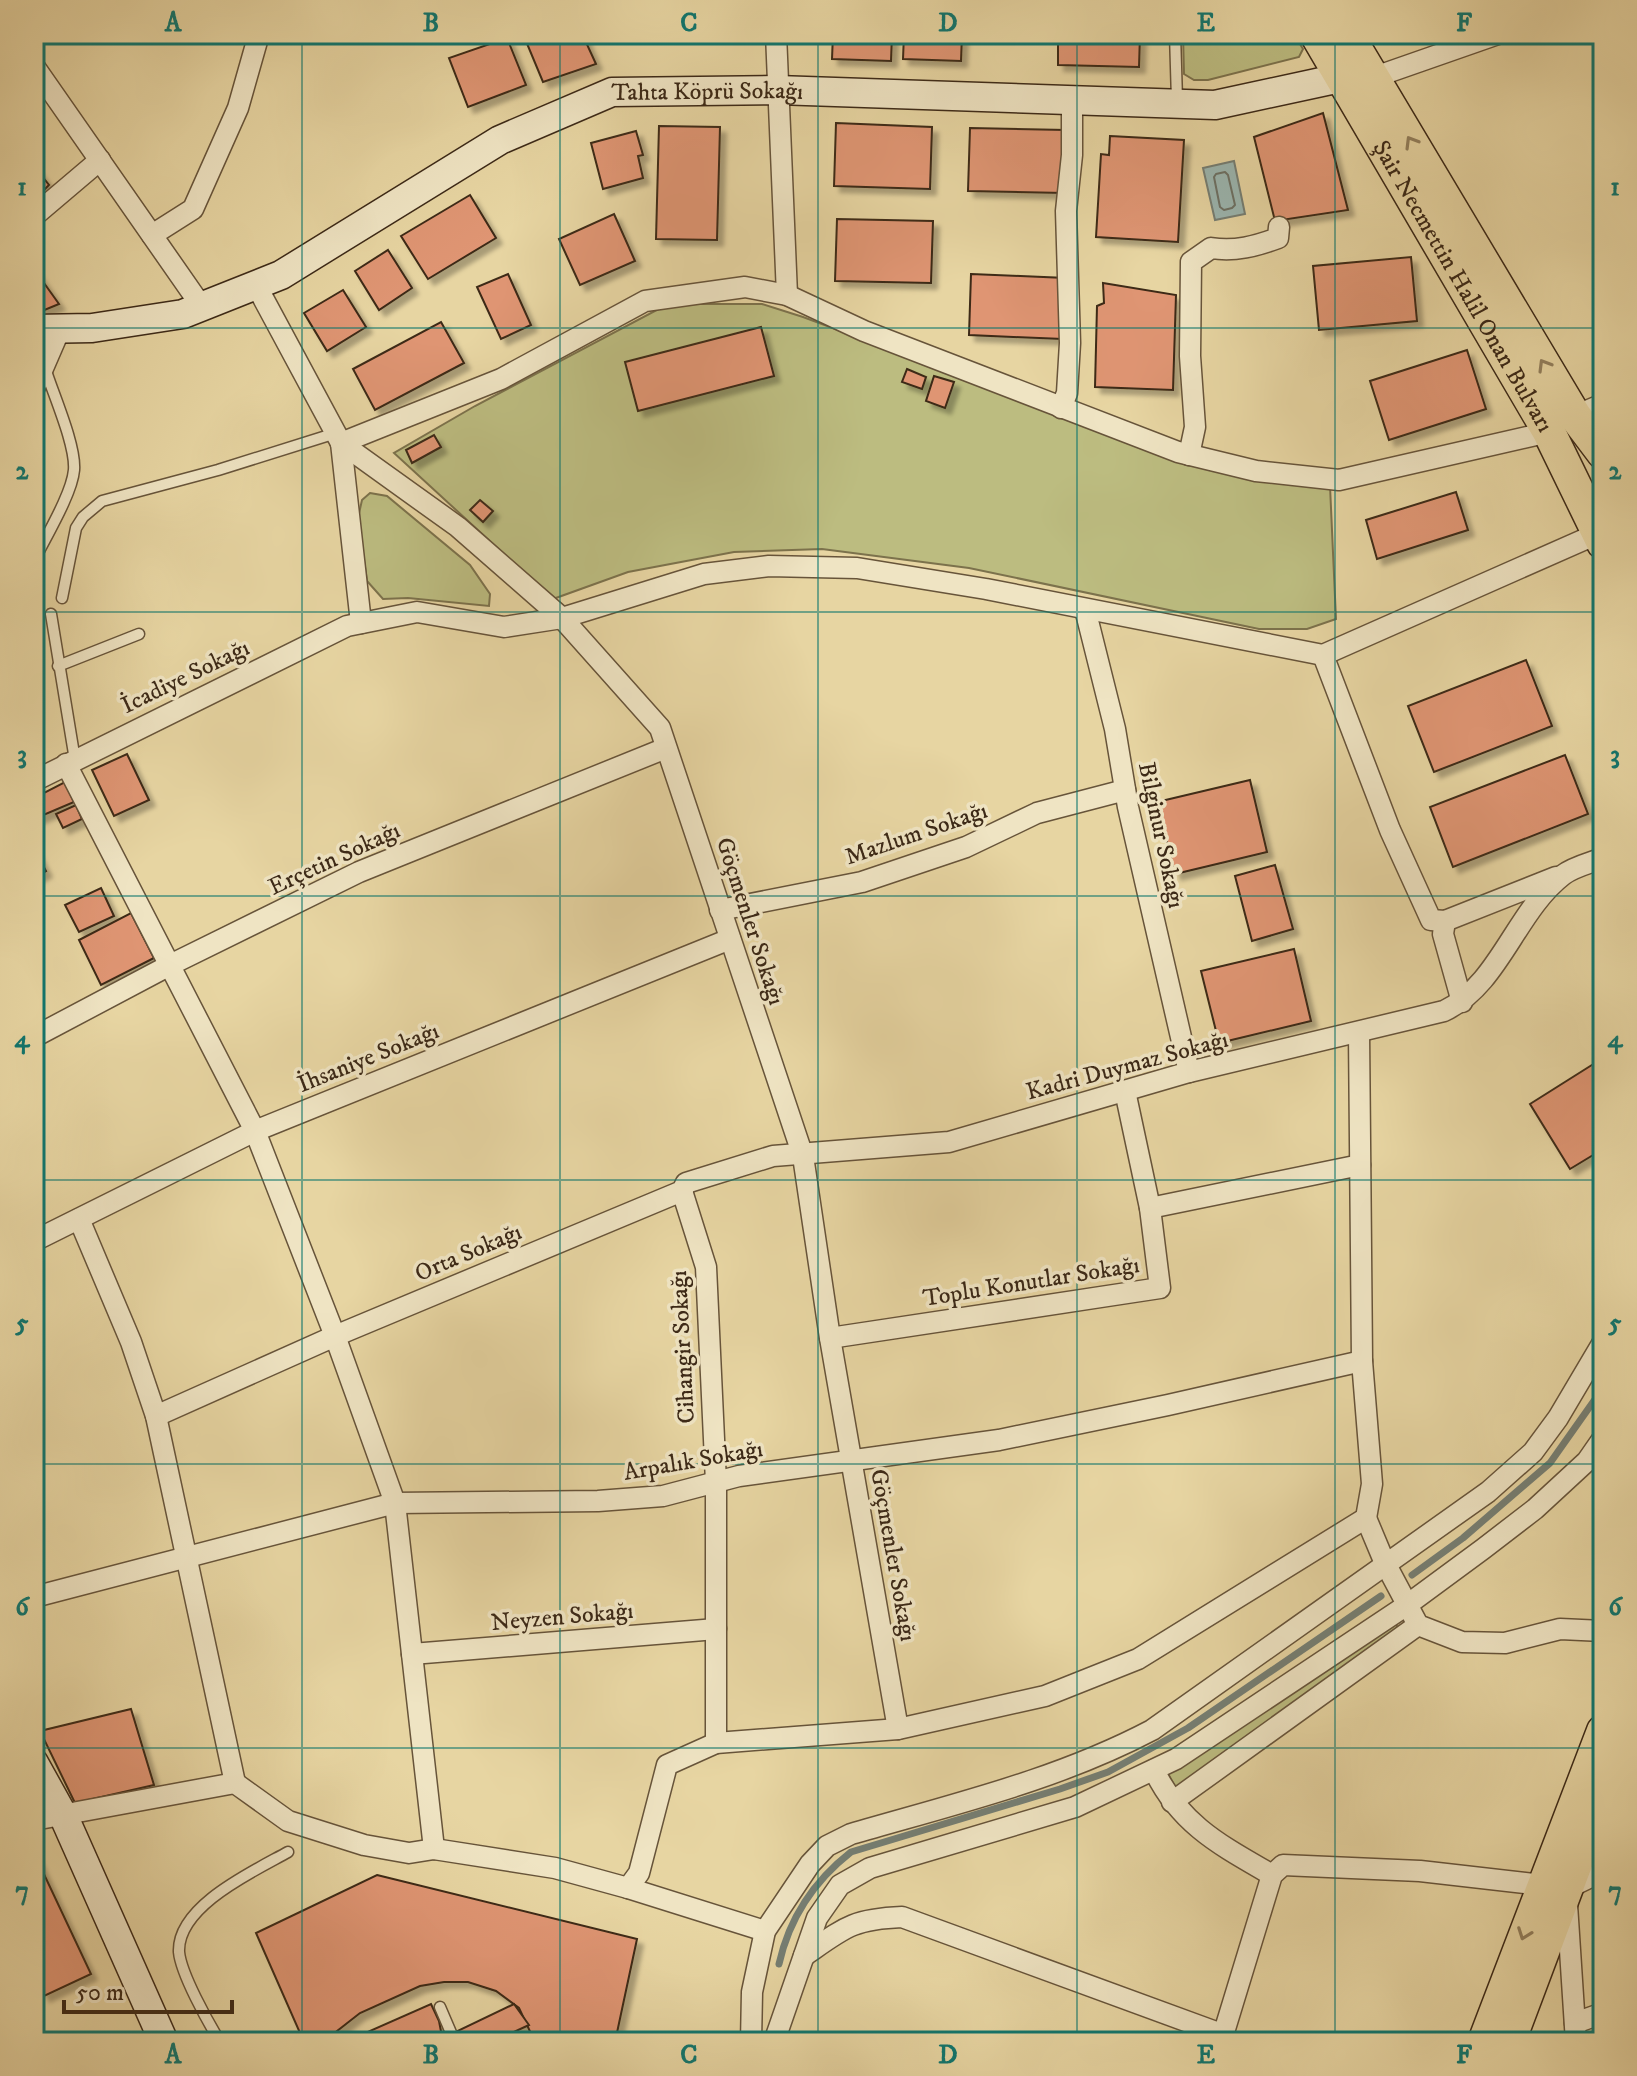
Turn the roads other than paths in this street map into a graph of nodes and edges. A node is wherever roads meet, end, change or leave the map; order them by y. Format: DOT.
graph roads {
  1 [pos="278,34"];
  2 [pos="776,34"];
  3 [pos="1175,34"];
  4 [pos="1316,34"];
  5 [pos="1347,34"];
  6 [pos="1498,34"];
  7 [pos="258,40"];
  8 [pos="34,66"];
  9 [pos="1356,78"];
  10 [pos="777,90"];
  11 [pos="1072,100"];
  12 [pos="1177,103"];
  13 [pos="100,160"];
  14 [pos="34,216"];
  15 [pos="1279,227"];
  16 [pos="152,235"];
  17 [pos="256,285"];
  18 [pos="787,295"];
  19 [pos="202,307"];
  20 [pos="47,329"];
  21 [pos="44,365"];
  22 [pos="34,389"];
  23 [pos="1061,408"];
  24 [pos="1576,417"];
  25 [pos="339,438"];
  26 [pos="1603,453"];
  27 [pos="1189,455"];
  28 [pos="1601,538"];
  29 [pos="34,561"];
  30 [pos="62,598"];
  31 [pos="1085,609"];
  32 [pos="51,614"];
  33 [pos="562,618"];
  34 [pos="361,623"];
  35 [pos="139,634"];
  36 [pos="1323,655"];
  37 [pos="58,666"];
  38 [pos="666,748"];
  39 [pos="70,762"];
  40 [pos="34,781"];
  41 [pos="1125,790"];
  42 [pos="1603,858"];
  43 [pos="1564,874"];
  44 [pos="720,910"];
  45 [pos="1445,921"];
  46 [pos="730,939"];
  47 [pos="170,965"];
  48 [pos="1462,1002"];
  49 [pos="1359,1032"];
  50 [pos="34,1037"];
  51 [pos="1189,1072"];
  52 [pos="1125,1091"];
  53 [pos="255,1131"];
  54 [pos="803,1156"];
  55 [pos="1360,1165"];
  56 [pos="682,1191"];
  57 [pos="1150,1208"];
  58 [pos="79,1219"];
  59 [pos="34,1241"];
  60 [pos="335,1336"];
  61 [pos="830,1338"];
  62 [pos="1603,1342"];
  63 [pos="1362,1361"];
  64 [pos="156,1416"];
  65 [pos="1603,1438"];
  66 [pos="851,1462"];
  67 [pos="716,1482"];
  68 [pos="395,1503"];
  69 [pos="1366,1518"];
  70 [pos="187,1556"];
  71 [pos="1386,1565"];
  72 [pos="34,1597"];
  73 [pos="1407,1605"];
  74 [pos="1418,1625"];
  75 [pos="716,1629"];
  76 [pos="1603,1631"];
  77 [pos="412,1654"];
  78 [pos="898,1729"];
  79 [pos="1603,1731"];
  80 [pos="716,1743"];
  81 [pos="34,1763"];
  82 [pos="1154,1770"];
  83 [pos="235,1783"];
  84 [pos="1603,1794"];
  85 [pos="1172,1802"];
  86 [pos="64,1817"];
  87 [pos="34,1820"];
  88 [pos="434,1849"];
  89 [pos="288,1852"];
  90 [pos="1603,1871"];
  91 [pos="1272,1875"];
  92 [pos="1554,1887"];
  93 [pos="628,1888"];
  94 [pos="765,1931"];
  95 [pos="804,1956"];
  96 [pos="440,2007"];
  97 [pos="1603,2013"];
  98 [pos="1576,2033"];
  99 [pos="1222,2038"];
  100 [pos="164,2042"];
  101 [pos="220,2042"];
  102 [pos="455,2042"];
  103 [pos="751,2042"];
  104 [pos="774,2042"];
  105 [pos="1484,2042"];
  106 [pos="1509,2042"];
  1 -- 7 [label="street"];
  2 -- 10 [label="street"];
  3 -- 12 [label="lane"];
  4 -- 9 [label="main road, Şair Necmettin Halil Onan Bulvarı"];
  5 -- 9 [label="main road, Şair Necmettin Halil Onan Bulvarı"];
  6 -- 9 [label="street"];
  7 -- 16 [label="street"];
  8 -- 13 [label="street"];
  9 -- 12 [label="street, Tahta Köprü Sokağı"];
  9 -- 24 [label="main road, Şair Necmettin Halil Onan Bulvarı"];
  10 -- 11 [label="street, Tahta Köprü Sokağı"];
  10 -- 17 [label="street, Tahta Köprü Sokağı"];
  10 -- 18 [label="street"];
  11 -- 12 [label="street, Tahta Köprü Sokağı"];
  11 -- 23 [label="street"];
  13 -- 14 [label="street"];
  13 -- 16 [label="street"];
  15 -- 27 [label="street"];
  16 -- 19 [label="street"];
  17 -- 19 [label="street, Tahta Köprü Sokağı"];
  17 -- 25 [label="street, Göçmenler Sokağı"];
  18 -- 23 [label="street"];
  18 -- 25 [label="street"];
  19 -- 20 [label="street, Tahta Köprü Sokağı"];
  20 -- 21 [label="street"];
  21 -- 22 [label="street"];
  21 -- 29 [label="lane"];
  23 -- 27 [label="street"];
  24 -- 26 [label="main road, Şair Necmettin Halil Onan Bulvarı"];
  24 -- 27 [label="street"];
  24 -- 28 [label="main road, Şair Necmettin Halil Onan Bulvarı"];
  25 -- 30 [label="lane"];
  25 -- 33 [label="street, Göçmenler Sokağı"];
  25 -- 34 [label="street"];
  28 -- 36 [label="street"];
  31 -- 33 [label="street, İcadiye Sokağı"];
  31 -- 36 [label="street, İcadiye Sokağı"];
  31 -- 41 [label="street, Bilginur Sokağı"];
  32 -- 37 [label="lane"];
  33 -- 34 [label="street, İcadiye Sokağı"];
  33 -- 38 [label="street, Göçmenler Sokağı"];
  34 -- 39 [label="street, İcadiye Sokağı"];
  35 -- 37 [label="lane"];
  36 -- 45 [label="street"];
  37 -- 39 [label="lane"];
  38 -- 44 [label="street, Göçmenler Sokağı"];
  38 -- 47 [label="street, Erçetin Sokağı"];
  39 -- 40 [label="street, İcadiye Sokağı"];
  39 -- 47 [label="street"];
  41 -- 44 [label="street, Mazlum Sokağı"];
  41 -- 51 [label="street, Bilginur Sokağı"];
  42 -- 43 [label="street, Kadri Duymaz Sokağı"];
  43 -- 45 [label="street, Kadri Duymaz Sokağı"];
  43 -- 48 [label="street, Kadri Duymaz Sokağı"];
  44 -- 46 [label="street, Göçmenler Sokağı"];
  45 -- 48 [label="street"];
  46 -- 53 [label="street, İhsaniye Sokağı"];
  46 -- 54 [label="street, Göçmenler Sokağı"];
  47 -- 50 [label="street, Erçetin Sokağı"];
  47 -- 53 [label="street"];
  48 -- 49 [label="street, Kadri Duymaz Sokağı"];
  49 -- 51 [label="street, Kadri Duymaz Sokağı"];
  49 -- 55 [label="street"];
  51 -- 52 [label="street, Kadri Duymaz Sokağı"];
  52 -- 54 [label="street, Kadri Duymaz Sokağı"];
  52 -- 57 [label="street, Toplu Konutlar Sokağı"];
  53 -- 58 [label="street, İhsaniye Sokağı"];
  53 -- 60 [label="street"];
  54 -- 56 [label="street, Orta Sokağı"];
  54 -- 61 [label="street, Göçmenler Sokağı"];
  55 -- 57 [label="street"];
  55 -- 63 [label="street"];
  56 -- 60 [label="street, Orta Sokağı"];
  56 -- 67 [label="street, Cihangir Sokağı"];
  57 -- 61 [label="street, Toplu Konutlar Sokağı"];
  58 -- 59 [label="street, İhsaniye Sokağı"];
  58 -- 64 [label="street"];
  60 -- 64 [label="street, Orta Sokağı"];
  60 -- 68 [label="street"];
  61 -- 66 [label="street, Göçmenler Sokağı"];
  62 -- 71 [label="street"];
  63 -- 66 [label="street, Arpalık Sokağı"];
  63 -- 69 [label="street"];
  64 -- 70 [label="street"];
  65 -- 73 [label="street"];
  66 -- 67 [label="street, Arpalık Sokağı"];
  66 -- 78 [label="street, Göçmenler Sokağı"];
  67 -- 68 [label="street, Arpalık Sokağı"];
  67 -- 75 [label="street, Cihangir Sokağı"];
  68 -- 70 [label="street, Arpalık Sokağı"];
  68 -- 77 [label="street"];
  69 -- 71 [label="street"];
  69 -- 78 [label="street"];
  70 -- 72 [label="street, Arpalık Sokağı"];
  70 -- 83 [label="street"];
  71 -- 73 [label="street"];
  71 -- 94 [label="street"];
  73 -- 74 [label="street"];
  73 -- 82 [label="street"];
  74 -- 76 [label="street"];
  74 -- 85 [label="street"];
  75 -- 77 [label="street, Neyzen Sokağı"];
  75 -- 80 [label="street, Cihangir Sokağı"];
  77 -- 88 [label="street"];
  78 -- 80 [label="street"];
  79 -- 92 [label="main road"];
  80 -- 93 [label="street"];
  81 -- 86 [label="street"];
  82 -- 85 [label="street"];
  82 -- 95 [label="street"];
  83 -- 86 [label="street"];
  83 -- 88 [label="street"];
  84 -- 92 [label="main road"];
  85 -- 91 [label="street"];
  86 -- 87 [label="street"];
  86 -- 100 [label="street"];
  88 -- 93 [label="street"];
  89 -- 101 [label="lane"];
  90 -- 92 [label="street"];
  91 -- 92 [label="street"];
  91 -- 99 [label="street"];
  92 -- 98 [label="street"];
  92 -- 105 [label="main road, one-way"];
  92 -- 106 [label="main road"];
  93 -- 94 [label="street"];
  94 -- 103 [label="street"];
  95 -- 99 [label="street"];
  95 -- 104 [label="street"];
  96 -- 102 [label="lane"];
  97 -- 98 [label="street"];
}
